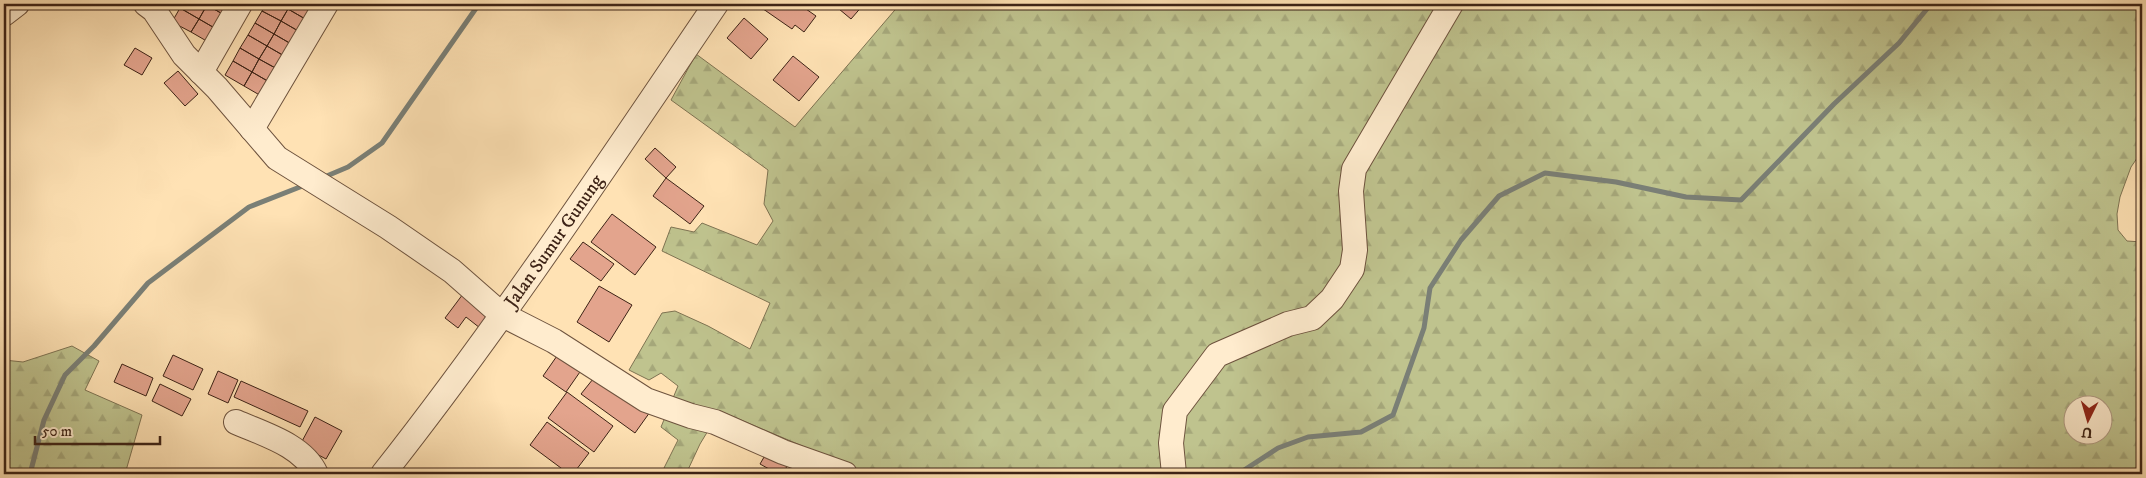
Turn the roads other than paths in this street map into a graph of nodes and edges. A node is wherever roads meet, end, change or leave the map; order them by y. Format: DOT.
graph roads {
  1 [pos="17,4"];
  2 [pos="240,4"];
  3 [pos="326,4"];
  4 [pos="716,4"];
  5 [pos="1451,4"];
  6 [pos="152,6"];
  7 [pos="4,14"];
  8 [pos="201,72"];
  9 [pos="252,129"];
  10 [pos="501,314"];
  11 [pos="236,422"];
  12 [pos="316,474"];
  13 [pos="384,474"];
  14 [pos="846,474"];
  15 [pos="1174,474"];
  1 -- 7 [label="street"];
  2 -- 8 [label="street"];
  3 -- 9 [label="street"];
  4 -- 10 [label="street, Jalan Sumur Gunung"];
  5 -- 15 [label="street"];
  6 -- 8 [label="street"];
  8 -- 9 [label="street"];
  9 -- 10 [label="street"];
  10 -- 13 [label="street, Jalan Sumur Gunung"];
  10 -- 14 [label="street"];
  11 -- 12 [label="street"];
}
